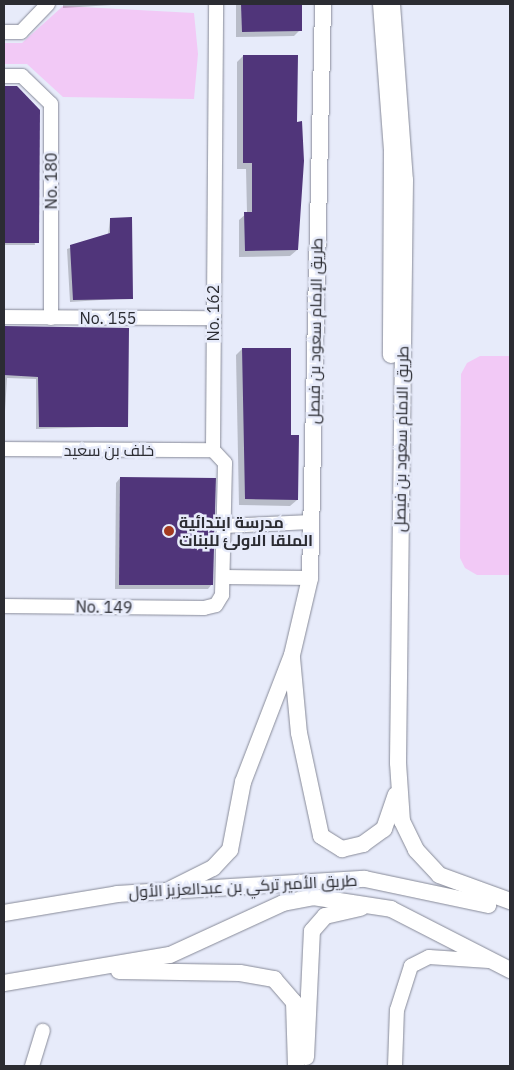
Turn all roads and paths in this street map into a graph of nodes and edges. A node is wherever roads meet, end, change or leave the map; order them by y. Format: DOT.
graph roads {
  1 [pos="48,4"];
  2 [pos="216,4"];
  3 [pos="323,4"];
  4 [pos="381,4"];
  5 [pos="392,4"];
  6 [pos="4,32"];
  7 [pos="4,76"];
  8 [pos="4,317"];
  9 [pos="51,318"];
  10 [pos="213,318"];
  11 [pos="4,449"];
  12 [pos="213,450"];
  13 [pos="311,522"];
  14 [pos="224,526"];
  15 [pos="224,577"];
  16 [pos="310,578"];
  17 [pos="4,606"];
  18 [pos="204,608"];
  19 [pos="399,630"];
  20 [pos="292,655"];
  21 [pos="399,788"];
  22 [pos="171,889"];
  23 [pos="510,901"];
  24 [pos="510,908"];
  25 [pos="392,909"];
  26 [pos="4,913"];
  27 [pos="489,961"];
  28 [pos="82,970"];
  29 [pos="510,970"];
  30 [pos="4,983"];
  31 [pos="42,1031"];
  32 [pos="32,1066"];
  33 [pos="296,1066"];
  34 [pos="306,1066"];
  35 [pos="395,1066"];
  1 -- 6 [label="street"];
  2 -- 10 [label="street, No. 162"];
  3 -- 13 [label="main road, طريق الإمام سعود بن فيصل"];
  4 -- 19 [label="main road"];
  5 -- 19 [label="main road, طريق الامام سعود بن فيصل"];
  7 -- 9 [label="street, No. 180"];
  8 -- 9 [label="street, No. 155"];
  9 -- 10 [label="street, No. 155"];
  10 -- 12 [label="street, No. 162"];
  11 -- 12 [label="street, خلف بن سعيد"];
  12 -- 14 [label="street, No. 162"];
  13 -- 14 [label="street"];
  13 -- 16 [label="main road, طريق الإمام سعود بن فيصل"];
  14 -- 15 [label="street, No. 162"];
  15 -- 16 [label="street"];
  15 -- 18 [label="street, No. 162"];
  16 -- 20 [label="main road, طريق الإمام سعود بن فيصل"];
  17 -- 18 [label="street, No. 149"];
  19 -- 21 [label="main road, طريق الامام سعود بن فيصل"];
  20 -- 21 [label="main road"];
  20 -- 22 [label="main road"];
  21 -- 23 [label="main road"];
  22 -- 24 [label="main road, طريق الأمير تركي بن عبدالعزيز الأول"];
  22 -- 26 [label="main road, طريق الأمير تركي بن عبدالعزيز الأول"];
  25 -- 27 [label="main road, طريق الأمير تركي بن عبدالعزيز الأول"];
  25 -- 28 [label="main road, طريق الأمير تركي بن عبدالعزيز الأول"];
  25 -- 34 [label="main road"];
  27 -- 29 [label="main road, طريق الأمير تركي بن عبدالعزيز الأول"];
  27 -- 35 [label="street"];
  28 -- 30 [label="main road, طريق الأمير تركي بن عبدالعزيز الأول"];
  28 -- 33 [label="main road"];
  31 -- 32 [label="street"];
}
